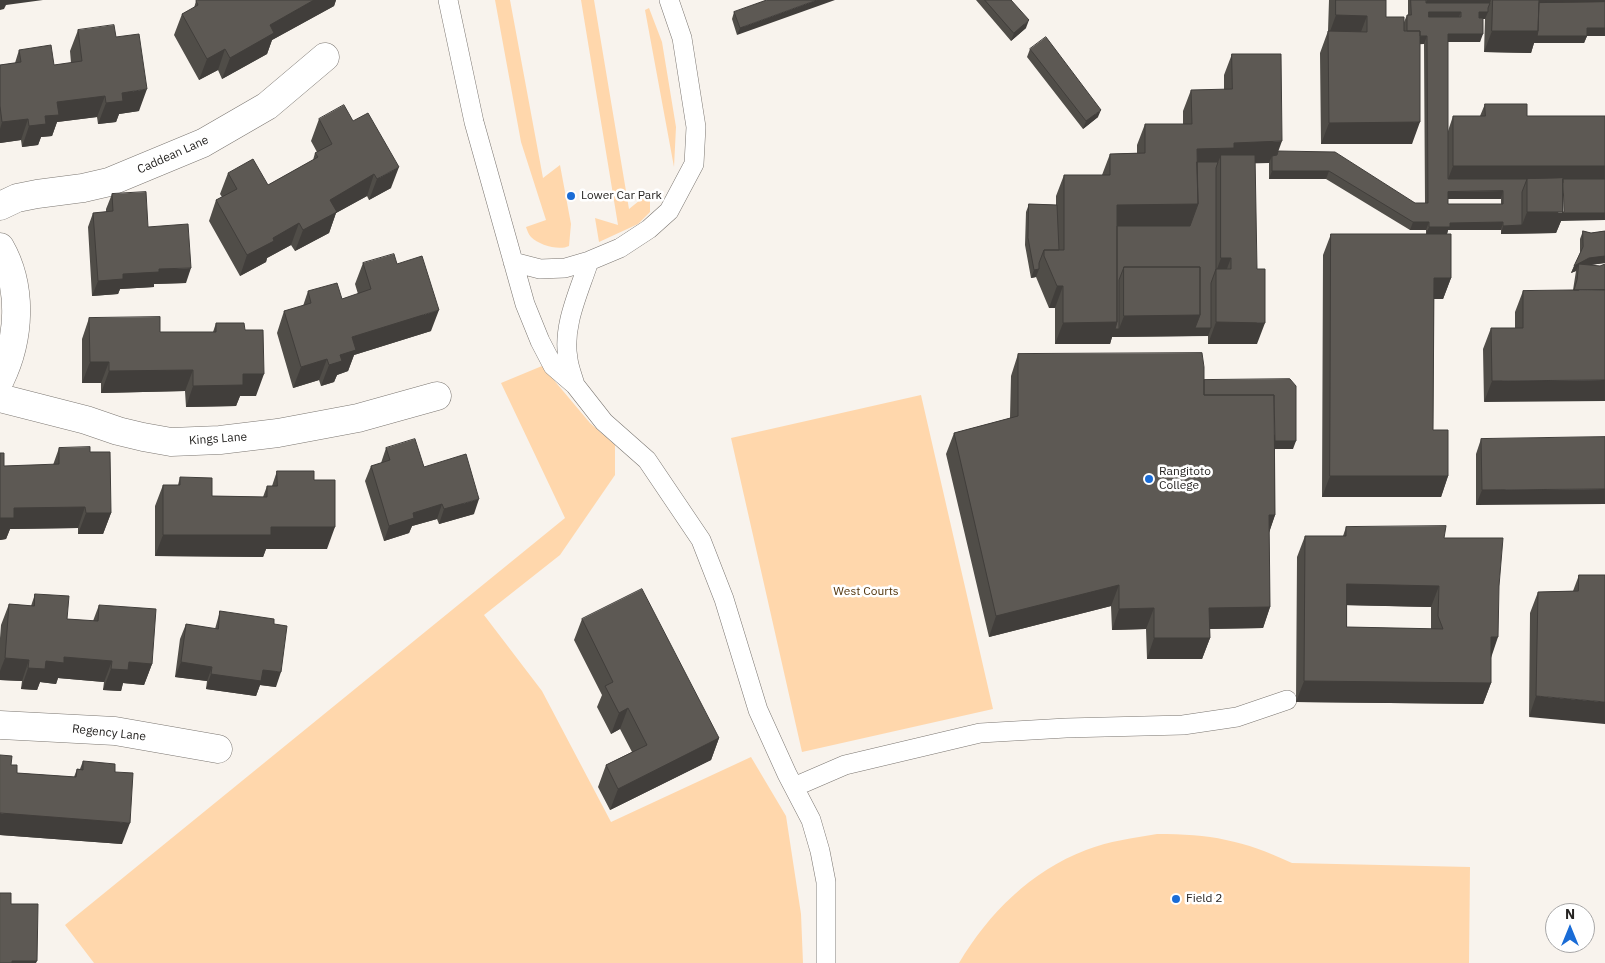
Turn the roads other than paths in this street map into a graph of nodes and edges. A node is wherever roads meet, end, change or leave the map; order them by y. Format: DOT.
graph roads {
  1 [pos="448,0"];
  2 [pos="669,0"];
  3 [pos="325,57"];
  4 [pos="0,206"];
  5 [pos="0,247"];
  6 [pos="589,261"];
  7 [pos="513,262"];
  8 [pos="0,380"];
  9 [pos="575,385"];
  10 [pos="437,396"];
  11 [pos="0,398"];
  12 [pos="1287,700"];
  13 [pos="0,725"];
  14 [pos="218,749"];
  15 [pos="794,787"];
  16 [pos="826,963"];
  1 -- 7 [label="lane"];
  2 -- 6 [label="lane"];
  3 -- 4 [label="street, Caddean Lane"];
  5 -- 8 [label="street"];
  6 -- 7 [label="lane"];
  6 -- 9 [label="lane"];
  7 -- 9 [label="lane"];
  9 -- 15 [label="lane"];
  10 -- 11 [label="street, Kings Lane"];
  12 -- 15 [label="lane"];
  13 -- 14 [label="street, Regency Lane"];
  15 -- 16 [label="lane"];
}
